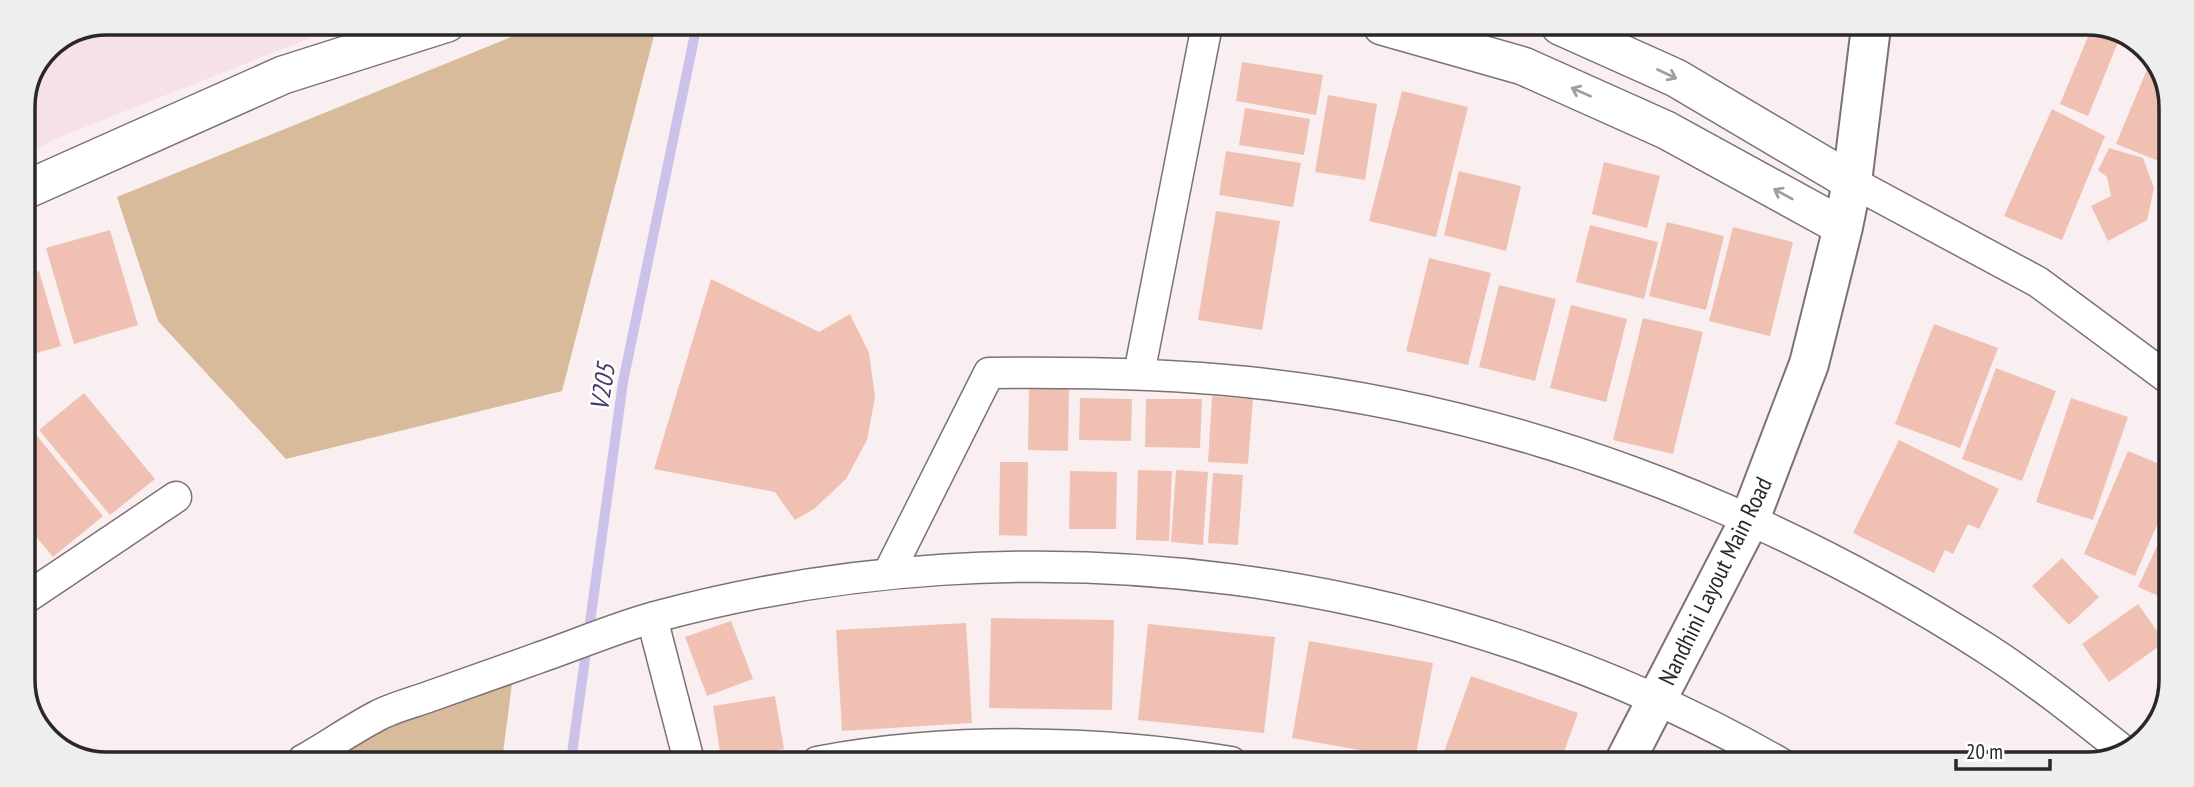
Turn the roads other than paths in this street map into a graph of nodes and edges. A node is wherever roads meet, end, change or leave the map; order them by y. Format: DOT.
graph roads {
  1 [pos="408,35"];
  2 [pos="1205,35"];
  3 [pos="1415,35"];
  4 [pos="1580,35"];
  5 [pos="1870,35"];
  6 [pos="1852,182"];
  7 [pos="35,186"];
  8 [pos="1843,227"];
  9 [pos="2159,372"];
  10 [pos="1139,374"];
  11 [pos="176,497"];
  12 [pos="1750,519"];
  13 [pos="888,574"];
  14 [pos="35,592"];
  15 [pos="652,618"];
  16 [pos="1658,699"];
  17 [pos="2117,746"];
  18 [pos="317,752"];
  19 [pos="687,752"];
  20 [pos="904,752"];
  21 [pos="1149,752"];
  22 [pos="1630,752"];
  23 [pos="1761,752"];
  1 -- 7 [label="street"];
  2 -- 10 [label="street"];
  8 -- 3 [label="street, one-way"];
  4 -- 6 [label="street, one-way"];
  5 -- 6 [label="main road, Nandhini Layout Main Road"];
  6 -- 8 [label="main road, Nandhini Layout Main Road"];
  6 -- 9 [label="street"];
  8 -- 12 [label="main road, Nandhini Layout Main Road"];
  10 -- 12 [label="street"];
  10 -- 13 [label="street"];
  11 -- 14 [label="street"];
  12 -- 16 [label="main road, Nandhini Layout Main Road"];
  12 -- 17 [label="street"];
  13 -- 15 [label="street"];
  13 -- 16 [label="street"];
  15 -- 18 [label="street"];
  15 -- 19 [label="street"];
  16 -- 22 [label="main road, Nandhini Layout Main Road"];
  16 -- 23 [label="street"];
  20 -- 21 [label="street"];
}
